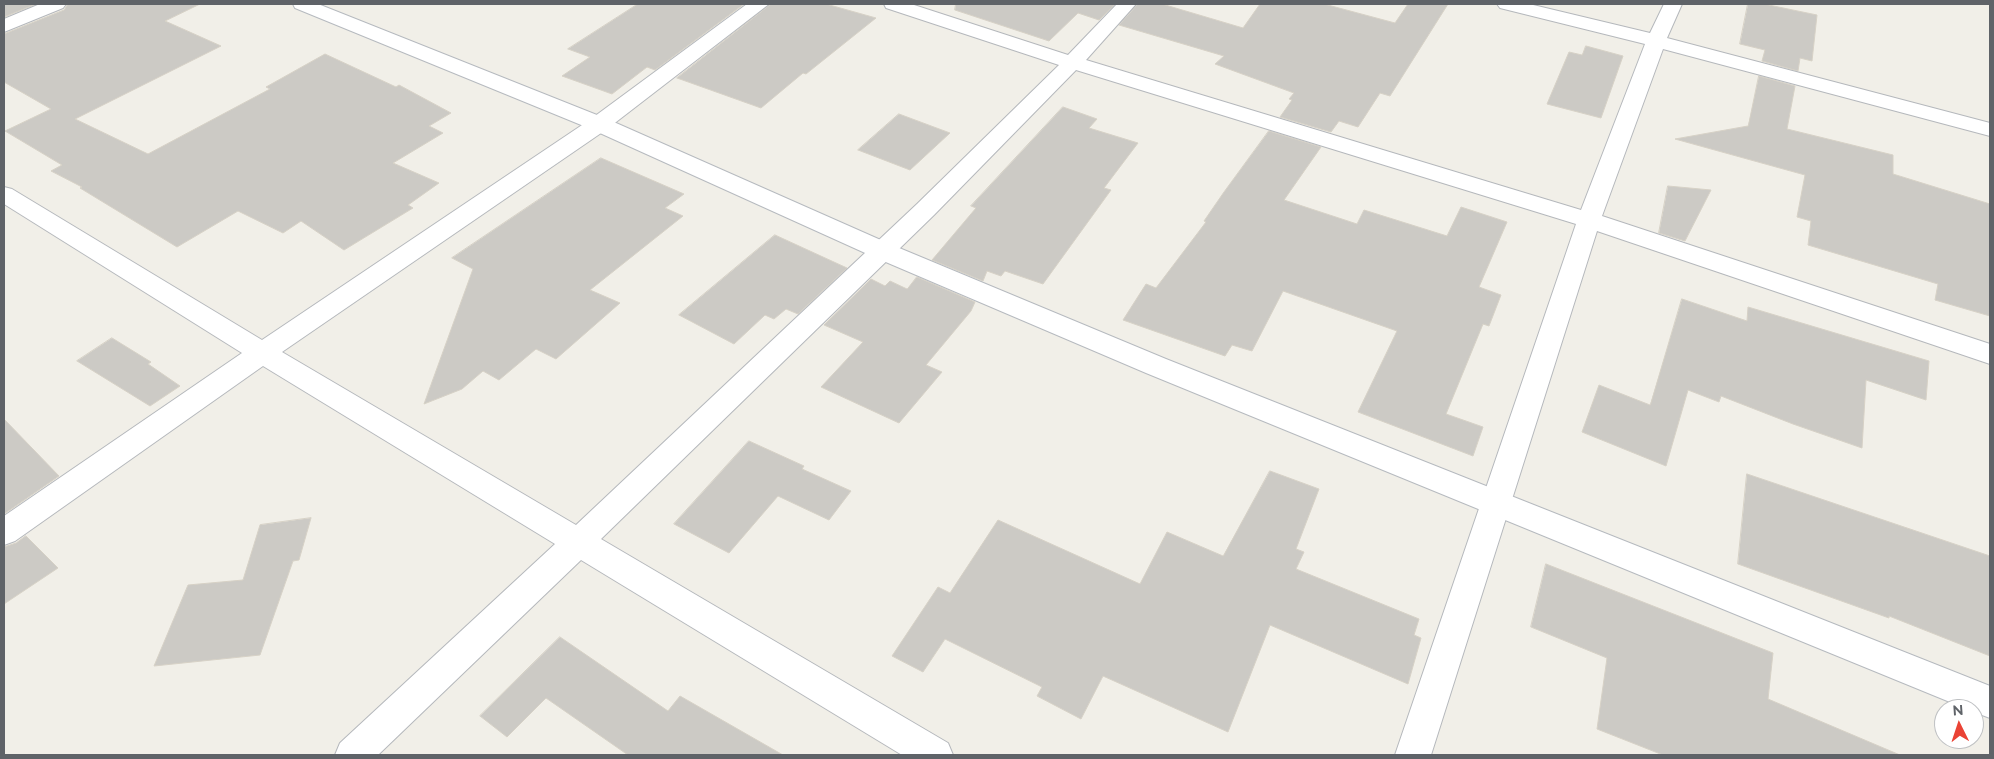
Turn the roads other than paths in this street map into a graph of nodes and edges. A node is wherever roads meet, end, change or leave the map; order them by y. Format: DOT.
graph roads {
  1 [pos="56,4"];
  2 [pos="302,4"];
  3 [pos="759,4"];
  4 [pos="893,4"];
  5 [pos="1127,4"];
  6 [pos="1507,4"];
  7 [pos="1673,4"];
  8 [pos="4,26"];
  9 [pos="1656,41"];
  10 [pos="1073,63"];
  11 [pos="599,124"];
  12 [pos="1990,130"];
  13 [pos="4,194"];
  14 [pos="1589,220"];
  15 [pos="883,250"];
  16 [pos="262,353"];
  17 [pos="1990,354"];
  18 [pos="1496,504"];
  19 [pos="4,532"];
  20 [pos="578,543"];
  21 [pos="1990,702"];
  22 [pos="354,755"];
  23 [pos="936,755"];
  24 [pos="1413,755"];
  1 -- 8 [label="street"];
  2 -- 11 [label="street"];
  3 -- 11 [label="street"];
  4 -- 10 [label="street"];
  5 -- 10 [label="street"];
  6 -- 9 [label="street"];
  7 -- 9 [label="street"];
  9 -- 12 [label="street"];
  9 -- 14 [label="street"];
  10 -- 14 [label="street"];
  10 -- 15 [label="street"];
  11 -- 15 [label="street"];
  11 -- 16 [label="street"];
  13 -- 16 [label="street"];
  14 -- 17 [label="street"];
  14 -- 18 [label="street"];
  15 -- 18 [label="street"];
  15 -- 20 [label="street"];
  16 -- 19 [label="street"];
  16 -- 20 [label="street"];
  18 -- 21 [label="street"];
  18 -- 24 [label="street"];
  20 -- 22 [label="street"];
  20 -- 23 [label="street"];
}
